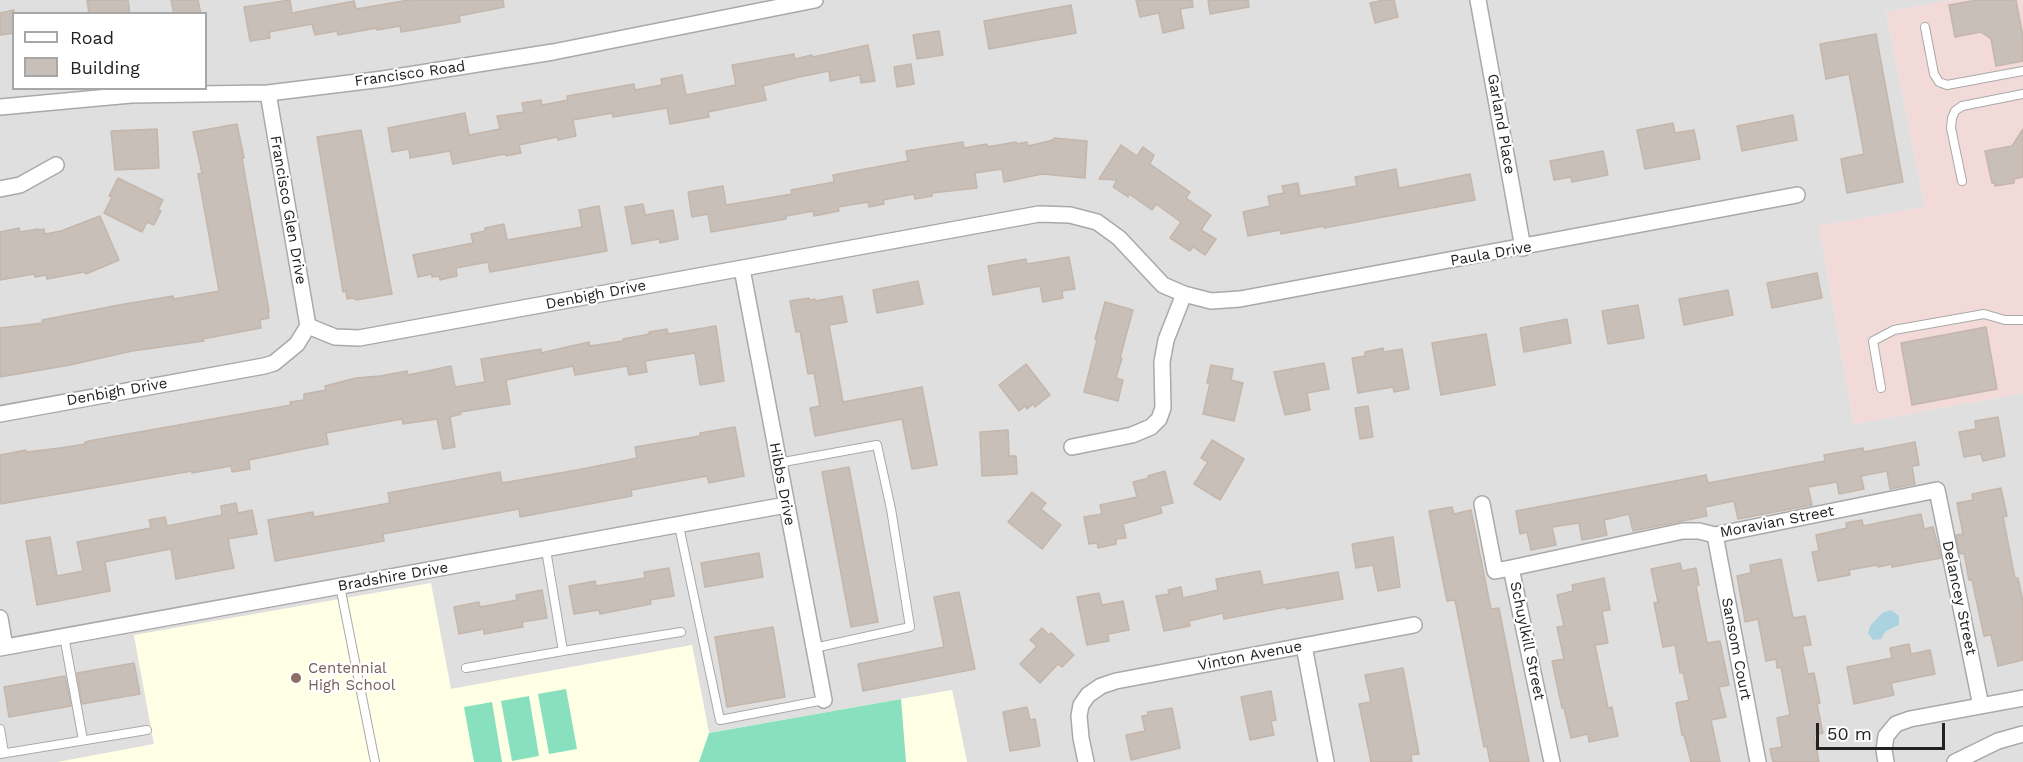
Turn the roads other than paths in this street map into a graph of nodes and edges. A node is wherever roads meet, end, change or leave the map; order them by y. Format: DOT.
graph roads {
  1 [pos="815,0"];
  2 [pos="1478,0"];
  3 [pos="1924,27"];
  4 [pos="2023,71"];
  5 [pos="268,93"];
  6 [pos="2023,94"];
  7 [pos="0,107"];
  8 [pos="56,165"];
  9 [pos="1962,181"];
  10 [pos="0,189"];
  11 [pos="1797,195"];
  12 [pos="1523,248"];
  13 [pos="742,268"];
  14 [pos="1184,294"];
  15 [pos="2023,320"];
  16 [pos="308,326"];
  17 [pos="1881,388"];
  18 [pos="0,414"];
  19 [pos="1072,447"];
  20 [pos="778,463"];
  21 [pos="1937,490"];
  22 [pos="1482,504"];
  23 [pos="786,505"];
  24 [pos="679,526"];
  25 [pos="1715,535"];
  26 [pos="546,550"];
  27 [pos="1511,567"];
  28 [pos="340,586"];
  29 [pos="0,618"];
  30 [pos="1414,625"];
  31 [pos="681,632"];
  32 [pos="64,636"];
  33 [pos="1304,646"];
  34 [pos="3,648"];
  35 [pos="814,648"];
  36 [pos="563,651"];
  37 [pos="466,668"];
  38 [pos="2023,698"];
  39 [pos="824,700"];
  40 [pos="1981,706"];
  41 [pos="0,729"];
  42 [pos="147,730"];
  43 [pos="2023,734"];
  44 [pos="83,740"];
  45 [pos="2,754"];
  46 [pos="1885,756"];
  47 [pos="375,762"];
  48 [pos="1086,762"];
  49 [pos="1326,762"];
  50 [pos="1552,762"];
  51 [pos="1758,762"];
  52 [pos="1955,762"];
  1 -- 5 [label="street, Francisco Road"];
  2 -- 12 [label="street, Garland Place"];
  3 -- 4 [label="lane"];
  5 -- 7 [label="street, Francisco Road"];
  5 -- 16 [label="street, Francisco Glen Drive"];
  6 -- 9 [label="lane"];
  8 -- 10 [label="street"];
  11 -- 12 [label="street, Paula Drive"];
  12 -- 14 [label="street, Paula Drive"];
  13 -- 14 [label="street, Denbigh Drive"];
  13 -- 16 [label="street, Denbigh Drive"];
  13 -- 20 [label="street, Hibbs Drive"];
  14 -- 19 [label="street"];
  15 -- 17 [label="lane"];
  16 -- 18 [label="street, Denbigh Drive"];
  20 -- 23 [label="street, Hibbs Drive"];
  20 -- 35 [label="lane"];
  21 -- 25 [label="street, Moravian Street"];
  21 -- 40 [label="street, Delancey Street"];
  22 -- 27 [label="street, Schuylkill Street"];
  23 -- 24 [label="street, Bradshire Drive"];
  23 -- 35 [label="street, Hibbs Drive"];
  24 -- 26 [label="street, Bradshire Drive"];
  24 -- 39 [label="lane"];
  25 -- 27 [label="street, Moravian Street"];
  25 -- 51 [label="street, Sansom Court"];
  26 -- 28 [label="street, Bradshire Drive"];
  26 -- 36 [label="lane"];
  27 -- 50 [label="street, Schuylkill Street"];
  28 -- 32 [label="street, Bradshire Drive"];
  28 -- 47 [label="lane"];
  29 -- 34 [label="street"];
  30 -- 33 [label="street, Vinton Avenue"];
  31 -- 36 [label="lane"];
  32 -- 34 [label="street, Bradshire Drive"];
  32 -- 44 [label="lane"];
  33 -- 48 [label="street, Vinton Avenue"];
  33 -- 49 [label="street"];
  35 -- 39 [label="street, Hibbs Drive"];
  36 -- 37 [label="lane"];
  38 -- 40 [label="street"];
  40 -- 46 [label="street"];
  41 -- 45 [label="lane"];
  42 -- 44 [label="lane"];
  43 -- 52 [label="street"];
  44 -- 45 [label="lane"];
}
